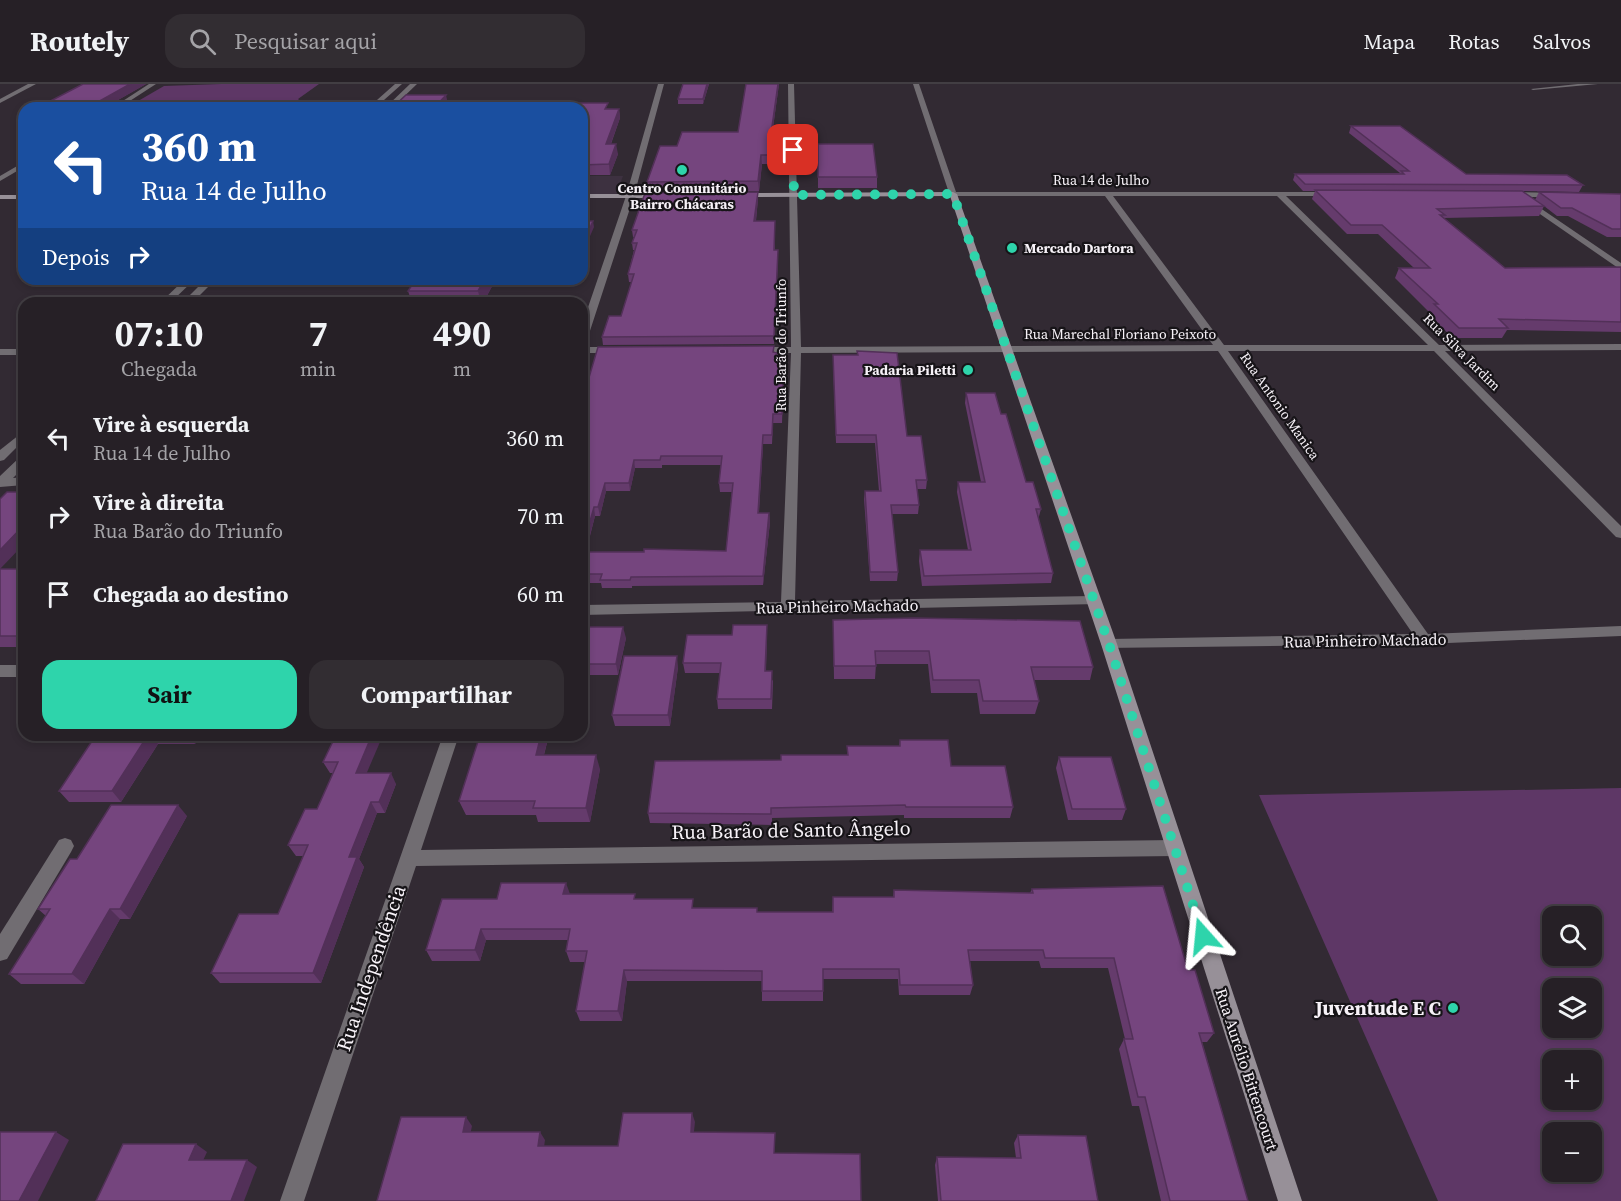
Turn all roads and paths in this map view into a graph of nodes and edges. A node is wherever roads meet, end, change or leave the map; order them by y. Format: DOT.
graph roads {
  1 [pos="33,84"];
  2 [pos="153,84"];
  3 [pos="399,84"];
  4 [pos="414,84"];
  5 [pos="661,84"];
  6 [pos="792,84"];
  7 [pos="916,84"];
  8 [pos="1596,84"];
  9 [pos="1533,89"];
  10 [pos="0,101"];
  11 [pos="124,102"];
  12 [pos="378,102"];
  13 [pos="394,102"];
  14 [pos="18,168"];
  15 [pos="0,179"];
  16 [pos="1107,193"];
  17 [pos="953,194"];
  18 [pos="1279,194"];
  19 [pos="1338,194"];
  20 [pos="1493,194"];
  21 [pos="1517,194"];
  22 [pos="735,195"];
  23 [pos="794,195"];
  24 [pos="1574,195"];
  25 [pos="588,196"];
  26 [pos="630,196"];
  27 [pos="677,196"];
  28 [pos="0,197"];
  29 [pos="18,197"];
  30 [pos="1621,267"];
  31 [pos="184,285"];
  32 [pos="205,285"];
  33 [pos="171,297"];
  34 [pos="193,297"];
  35 [pos="588,322"];
  36 [pos="1621,347"];
  37 [pos="1437,348"];
  38 [pos="796,349"];
  39 [pos="1006,349"];
  40 [pos="1221,349"];
  41 [pos="588,350"];
  42 [pos="629,350"];
  43 [pos="736,350"];
  44 [pos="18,351"];
  45 [pos="0,352"];
  46 [pos="18,440"];
  47 [pos="0,457"];
  48 [pos="18,466"];
  49 [pos="1,482"];
  50 [pos="18,482"];
  51 [pos="1621,534"];
  52 [pos="1093,601"];
  53 [pos="788,606"];
  54 [pos="588,610"];
  55 [pos="1621,631"];
  56 [pos="1424,639"];
  57 [pos="1109,644"];
  58 [pos="0,671"];
  59 [pos="18,671"];
  60 [pos="449,741"];
  61 [pos="65,846"];
  62 [pos="1175,848"];
  63 [pos="409,858"];
  64 [pos="0,952"];
  65 [pos="292,1201"];
  66 [pos="1290,1201"];
  1 -- 10 [label="street"];
  2 -- 11 [label="street"];
  3 -- 12 [label="street"];
  4 -- 13 [label="street"];
  5 -- 26 [label="street"];
  6 -- 23 [label="street, Rua Barão do Triunfo"];
  7 -- 17 [label="street, Rua Aurélio Bittencourt"];
  8 -- 9 [label="lane"];
  14 -- 15 [label="street"];
  16 -- 17 [label="street, Rua 14 de Julho"];
  16 -- 18 [label="street, Rua 14 de Julho"];
  16 -- 40 [label="street, Rua Antonio Manica"];
  17 -- 23 [label="street, Rua 14 de Julho"];
  17 -- 39 [label="street, Rua Aurélio Bittencourt"];
  18 -- 19 [label="street, Rua 14 de Julho"];
  18 -- 37 [label="street, Rua Silva Jardim"];
  20 -- 21 [label="street"];
  21 -- 24 [label="street"];
  21 -- 30 [label="street"];
  22 -- 23 [label="street, Rua 14 de Julho"];
  23 -- 38 [label="street, Rua Barão do Triunfo"];
  25 -- 26 [label="street"];
  26 -- 27 [label="street"];
  26 -- 35 [label="street"];
  28 -- 29 [label="street"];
  31 -- 33 [label="street"];
  32 -- 34 [label="street"];
  36 -- 37 [label="street, Rua Marechal Floriano Peixoto"];
  37 -- 40 [label="street, Rua Marechal Floriano Peixoto"];
  37 -- 51 [label="street, Rua Silva Jardim"];
  38 -- 39 [label="street, Rua Marechal Floriano Peixoto"];
  38 -- 43 [label="street, Rua Marechal Floriano Peixoto"];
  38 -- 53 [label="street, Rua Barão do Triunfo"];
  39 -- 40 [label="street, Rua Marechal Floriano Peixoto"];
  39 -- 52 [label="street, Rua Aurélio Bittencourt"];
  40 -- 56 [label="street, Rua Antonio Manica"];
  41 -- 42 [label="street"];
  44 -- 45 [label="street"];
  46 -- 47 [label="street"];
  48 -- 49 [label="street"];
  49 -- 50 [label="street"];
  52 -- 53 [label="street, Rua Pinheiro Machado"];
  52 -- 57 [label="street, Rua Aurélio Bittencourt"];
  53 -- 54 [label="street, Rua Pinheiro Machado"];
  55 -- 56 [label="street, Rua Pinheiro Machado"];
  56 -- 57 [label="street, Rua Pinheiro Machado"];
  57 -- 62 [label="street, Rua Aurélio Bittencourt"];
  58 -- 59 [label="street"];
  60 -- 63 [label="street, Rua Independência"];
  61 -- 64 [label="street"];
  62 -- 63 [label="street, Rua Barão de Santo Ângelo"];
  62 -- 66 [label="street, Rua Aurélio Bittencourt"];
  63 -- 65 [label="street, Rua Independência"];
}
